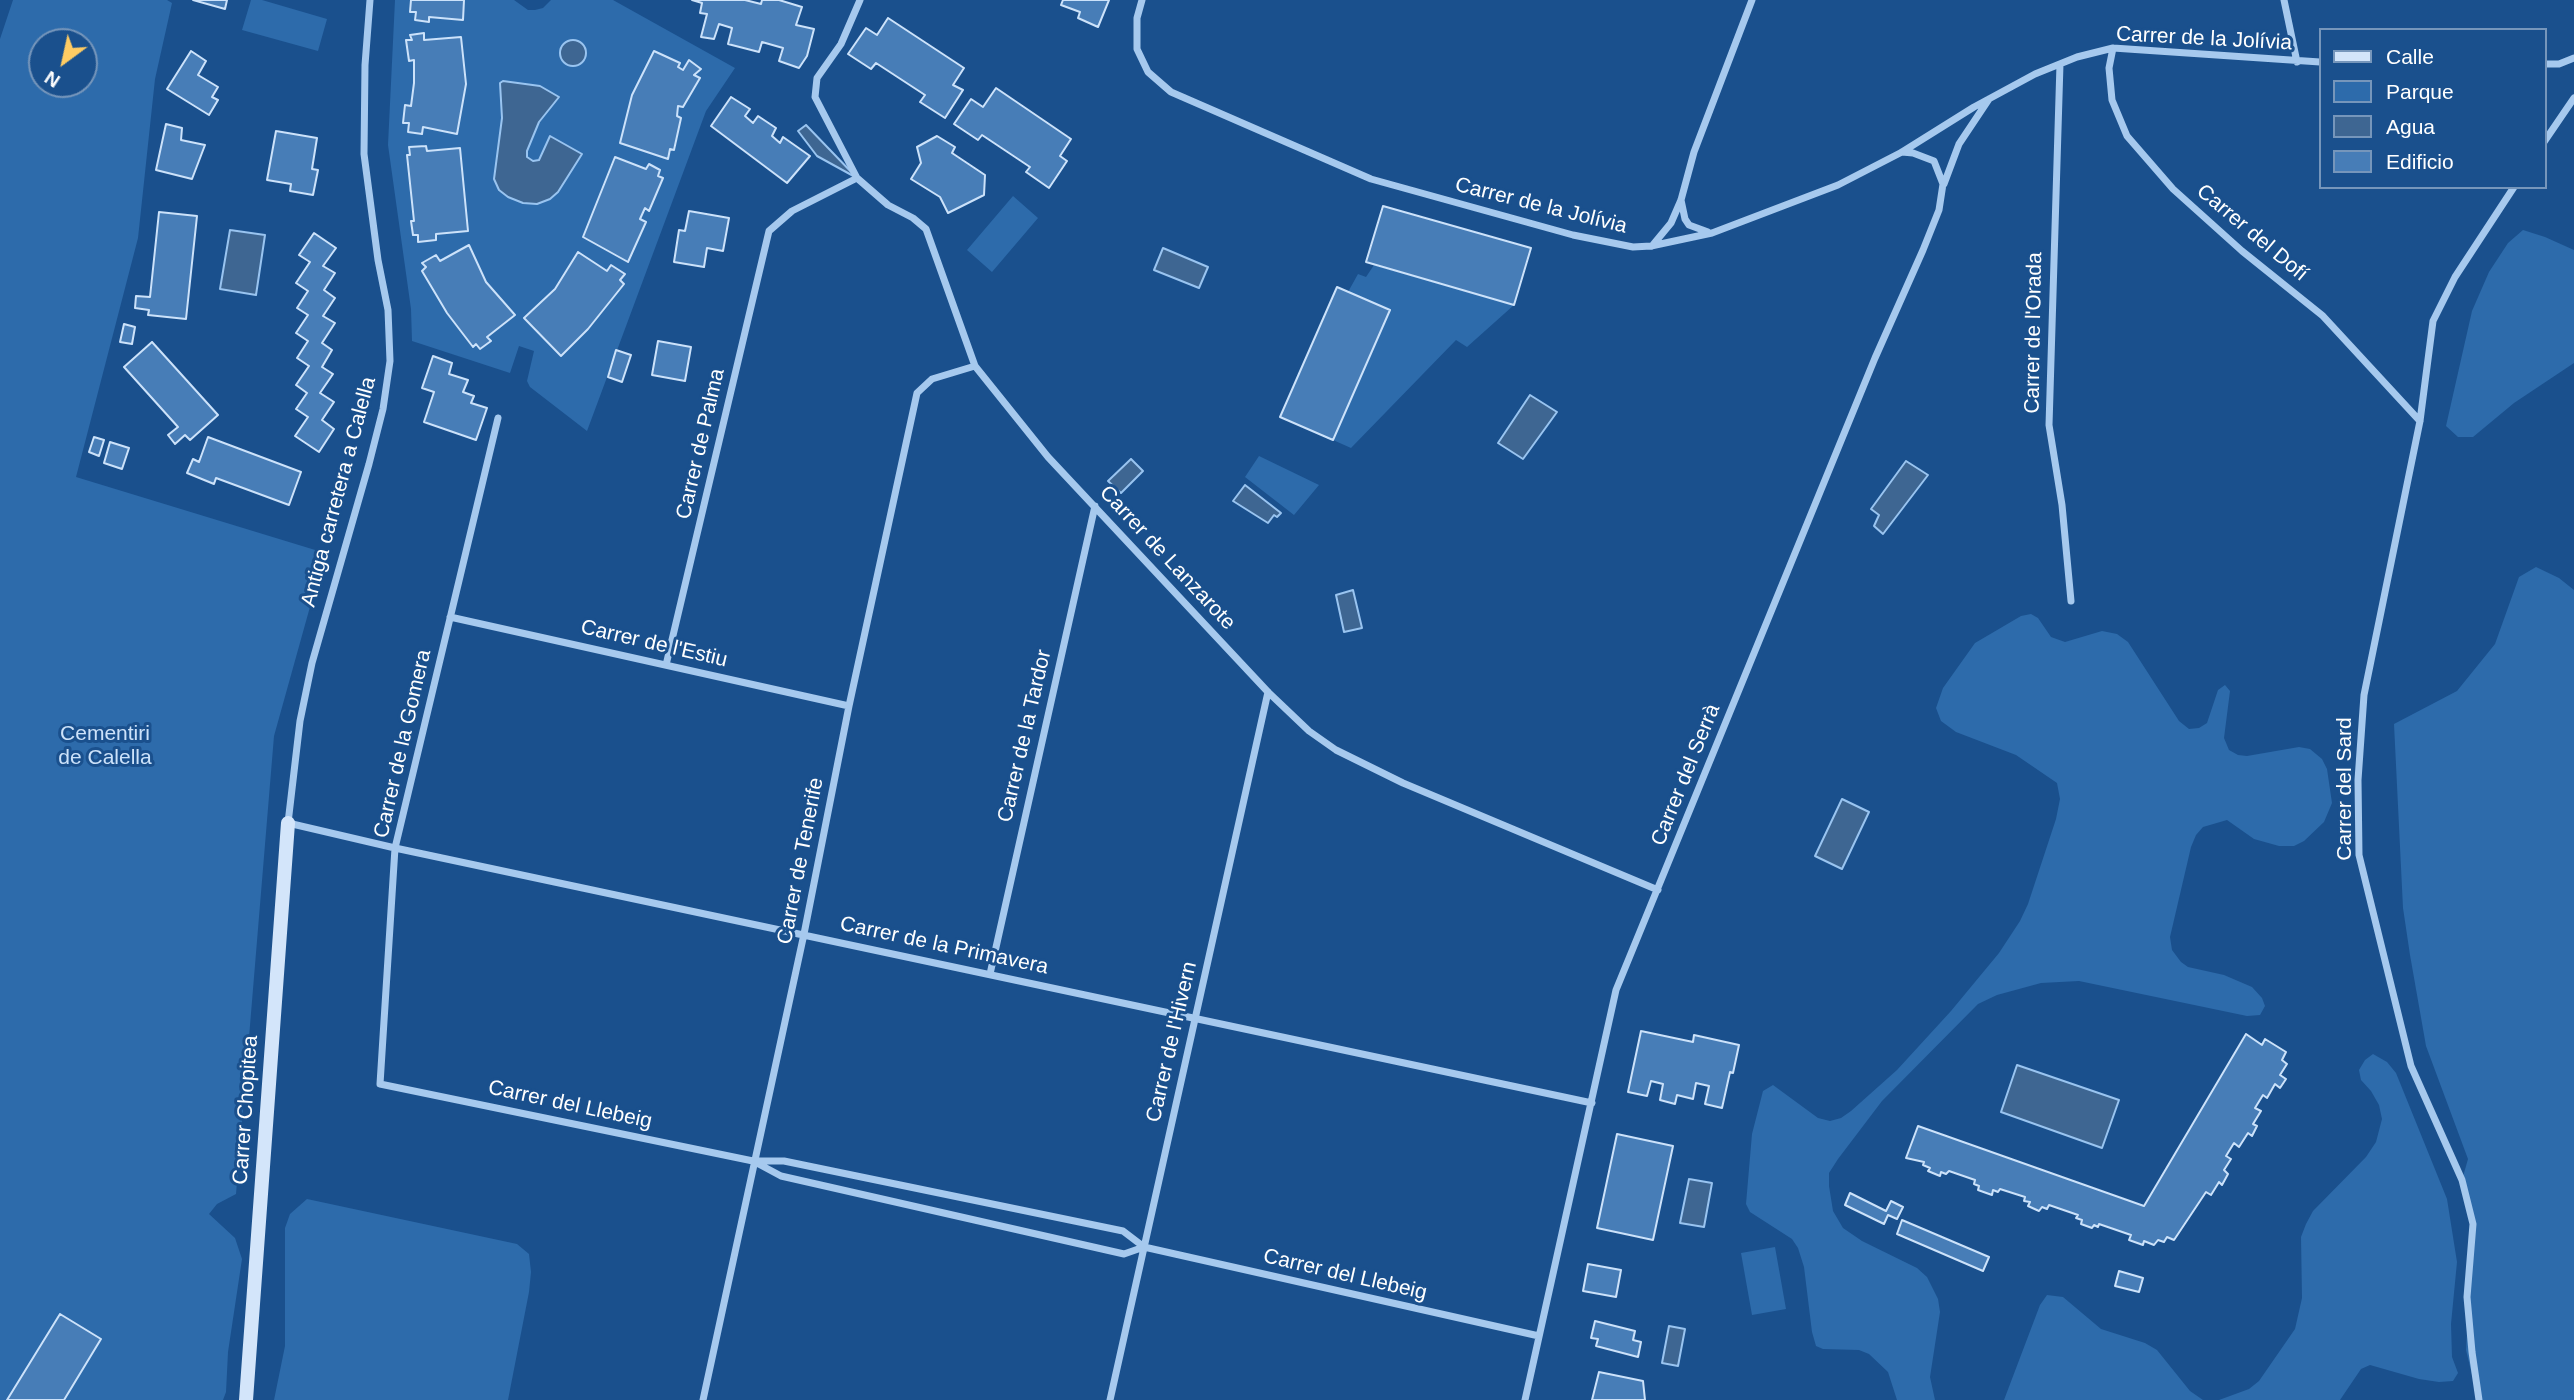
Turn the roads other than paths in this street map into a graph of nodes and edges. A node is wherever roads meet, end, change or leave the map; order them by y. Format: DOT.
graph roads {
  1 [pos="370,0"];
  2 [pos="860,0"];
  3 [pos="1142,0"];
  4 [pos="1752,0"];
  5 [pos="2284,0"];
  6 [pos="2113,48"];
  7 [pos="2574,58"];
  8 [pos="2297,62"];
  9 [pos="2318,62"];
  10 [pos="2060,64"];
  11 [pos="2546,64"];
  12 [pos="2574,98"];
  13 [pos="1989,99"];
  14 [pos="2546,139"];
  15 [pos="1902,152"];
  16 [pos="857,178"];
  17 [pos="1943,184"];
  18 [pos="2513,189"];
  19 [pos="1681,200"];
  20 [pos="1712,233"];
  21 [pos="1651,246"];
  22 [pos="975,366"];
  23 [pos="498,418"];
  24 [pos="2420,421"];
  25 [pos="1094,506"];
  26 [pos="2071,601"];
  27 [pos="450,617"];
  28 [pos="666,665"];
  29 [pos="1268,692"];
  30 [pos="849,706"];
  31 [pos="288,823"];
  32 [pos="395,848"];
  33 [pos="1658,890"];
  34 [pos="804,934"];
  35 [pos="990,974"];
  36 [pos="1195,1018"];
  37 [pos="380,1084"];
  38 [pos="1592,1103"];
  39 [pos="753,1161"];
  40 [pos="1144,1247"];
  41 [pos="1539,1336"];
  42 [pos="246,1400"];
  43 [pos="703,1400"];
  44 [pos="1110,1400"];
  45 [pos="1525,1400"];
  46 [pos="2479,1400"];
  1 -- 31 [label="street, Antiga carretera a Calella"];
  2 -- 16 [label="street"];
  3 -- 21 [label="street, Carrer de la Jolívia"];
  4 -- 19 [label="street"];
  5 -- 8 [label="street"];
  6 -- 8 [label="street, Carrer de la Jolívia"];
  6 -- 10 [label="street, Carrer de la Jolívia"];
  6 -- 24 [label="street, Carrer del Dofí"];
  7 -- 11 [label="street"];
  8 -- 9 [label="street, Carrer de la Jolívia"];
  10 -- 13 [label="street, Carrer de la Jolívia"];
  10 -- 26 [label="street, Carrer de l'Orada"];
  12 -- 14 [label="street"];
  13 -- 15 [label="street, Carrer de la Jolívia"];
  13 -- 17 [label="street, Carrer del Serrà"];
  15 -- 17 [label="street"];
  15 -- 20 [label="street, Carrer de la Jolívia"];
  16 -- 22 [label="street, Carrer de Lanzarote"];
  16 -- 28 [label="street, Carrer de Palma"];
  17 -- 33 [label="street, Carrer del Serrà"];
  18 -- 24 [label="street, Carrer del Sard"];
  19 -- 20 [label="street"];
  19 -- 21 [label="street"];
  20 -- 21 [label="street, Carrer de la Jolívia"];
  22 -- 25 [label="street, Carrer de Lanzarote"];
  22 -- 30 [label="street, Carrer de Tenerife"];
  23 -- 27 [label="street, Carrer de la Gomera"];
  24 -- 46 [label="street, Carrer del Sard"];
  25 -- 29 [label="street, Carrer de Lanzarote"];
  25 -- 35 [label="street, Carrer de la Tardor"];
  27 -- 28 [label="street, Carrer de l'Estiu"];
  27 -- 32 [label="street, Carrer de la Gomera"];
  28 -- 30 [label="street, Carrer de l'Estiu"];
  29 -- 33 [label="street, Carrer de Lanzarote"];
  29 -- 36 [label="street, Carrer de l'Hivern"];
  30 -- 34 [label="street, Carrer de Tenerife"];
  31 -- 32 [label="street, Carrer de la Primavera"];
  31 -- 42 [label="street, Carrer Chopitea"];
  32 -- 34 [label="street, Carrer de la Primavera"];
  32 -- 37 [label="street, Carrer de la Gomera"];
  33 -- 38 [label="street, Carrer del Serrà"];
  34 -- 35 [label="street, Carrer de la Primavera"];
  34 -- 39 [label="street, Carrer de Tenerife"];
  35 -- 36 [label="street, Carrer de la Primavera"];
  36 -- 38 [label="street, Carrer de la Primavera"];
  36 -- 40 [label="street, Carrer de l'Hivern"];
  37 -- 39 [label="street, Carrer del Llebeig"];
  38 -- 41 [label="street, Carrer del Serrà"];
  39 -- 40 [label="street, Carrer del Llebeig"];
  39 -- 40 [label="street, Carrer del Llebeig"];
  39 -- 43 [label="street, Carrer de Tenerife"];
  40 -- 41 [label="street, Carrer del Llebeig"];
  40 -- 44 [label="street, Carrer de l'Hivern"];
  41 -- 45 [label="street, Carrer del Serrà"];
}
